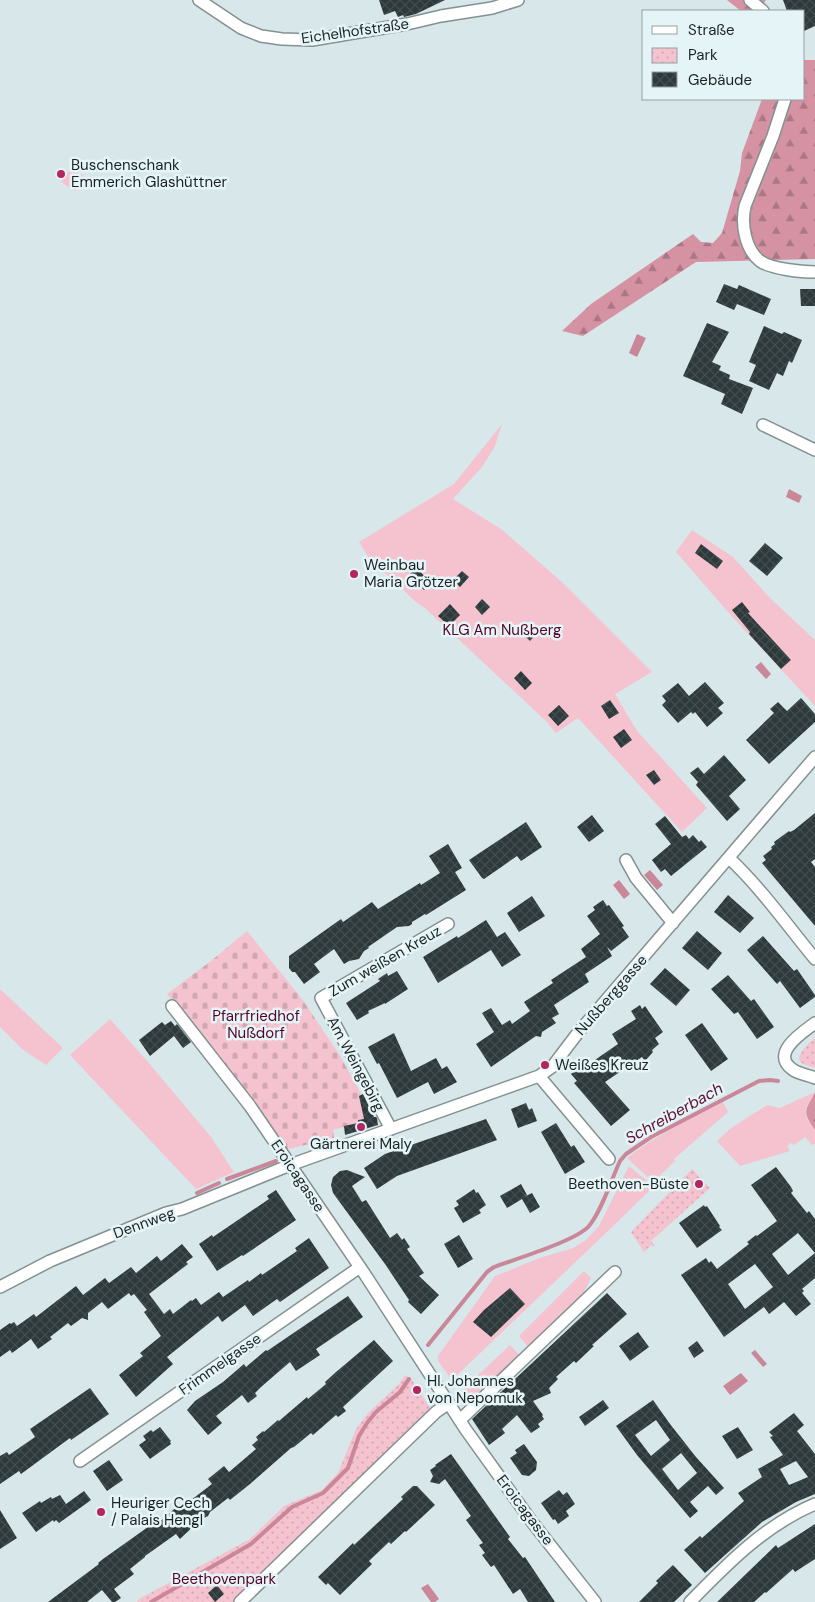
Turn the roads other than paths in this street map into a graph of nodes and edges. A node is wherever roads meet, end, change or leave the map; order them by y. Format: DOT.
graph roads {
  1 [pos="199,0"];
  2 [pos="518,0"];
  3 [pos="750,0"];
  4 [pos="762,10"];
  5 [pos="785,100"];
  6 [pos="815,272"];
  7 [pos="763,425"];
  8 [pos="815,450"];
  9 [pos="815,757"];
  10 [pos="729,858"];
  11 [pos="626,860"];
  12 [pos="673,923"];
  13 [pos="448,924"];
  14 [pos="815,959"];
  15 [pos="321,998"];
  16 [pos="172,1006"];
  17 [pos="815,1023"];
  18 [pos="539,1076"];
  19 [pos="815,1078"];
  20 [pos="391,1130"];
  21 [pos="609,1158"];
  22 [pos="290,1165"];
  23 [pos="360,1268"];
  24 [pos="615,1272"];
  25 [pos="0,1287"];
  26 [pos="449,1403"];
  27 [pos="460,1420"];
  28 [pos="80,1461"];
  29 [pos="815,1504"];
  30 [pos="240,1602"];
  31 [pos="595,1602"];
  32 [pos="690,1602"];
  1 -- 2 [label="street, Eichelhofstraße"];
  3 -- 4 [label="street"];
  5 -- 6 [label="street"];
  7 -- 8 [label="street"];
  9 -- 10 [label="street, Nußberggasse"];
  10 -- 12 [label="street, Nußberggasse"];
  10 -- 14 [label="street"];
  11 -- 12 [label="street"];
  12 -- 18 [label="street, Nußberggasse"];
  13 -- 15 [label="street, Zum weißen Kreuz"];
  15 -- 20 [label="street, Am Weingebirg"];
  16 -- 22 [label="street, Eroicagasse"];
  17 -- 19 [label="street"];
  18 -- 20 [label="street, Nußberggasse"];
  18 -- 21 [label="street"];
  20 -- 22 [label="street, Nußberggasse"];
  22 -- 23 [label="street, Eroicagasse"];
  22 -- 25 [label="street, Dennweg"];
  23 -- 26 [label="street, Eroicagasse"];
  23 -- 28 [label="street, Frimmelgasse"];
  24 -- 27 [label="street"];
  26 -- 27 [label="street, Eroicagasse"];
  26 -- 30 [label="street"];
  27 -- 31 [label="street, Eroicagasse"];
  29 -- 32 [label="street"];
}
